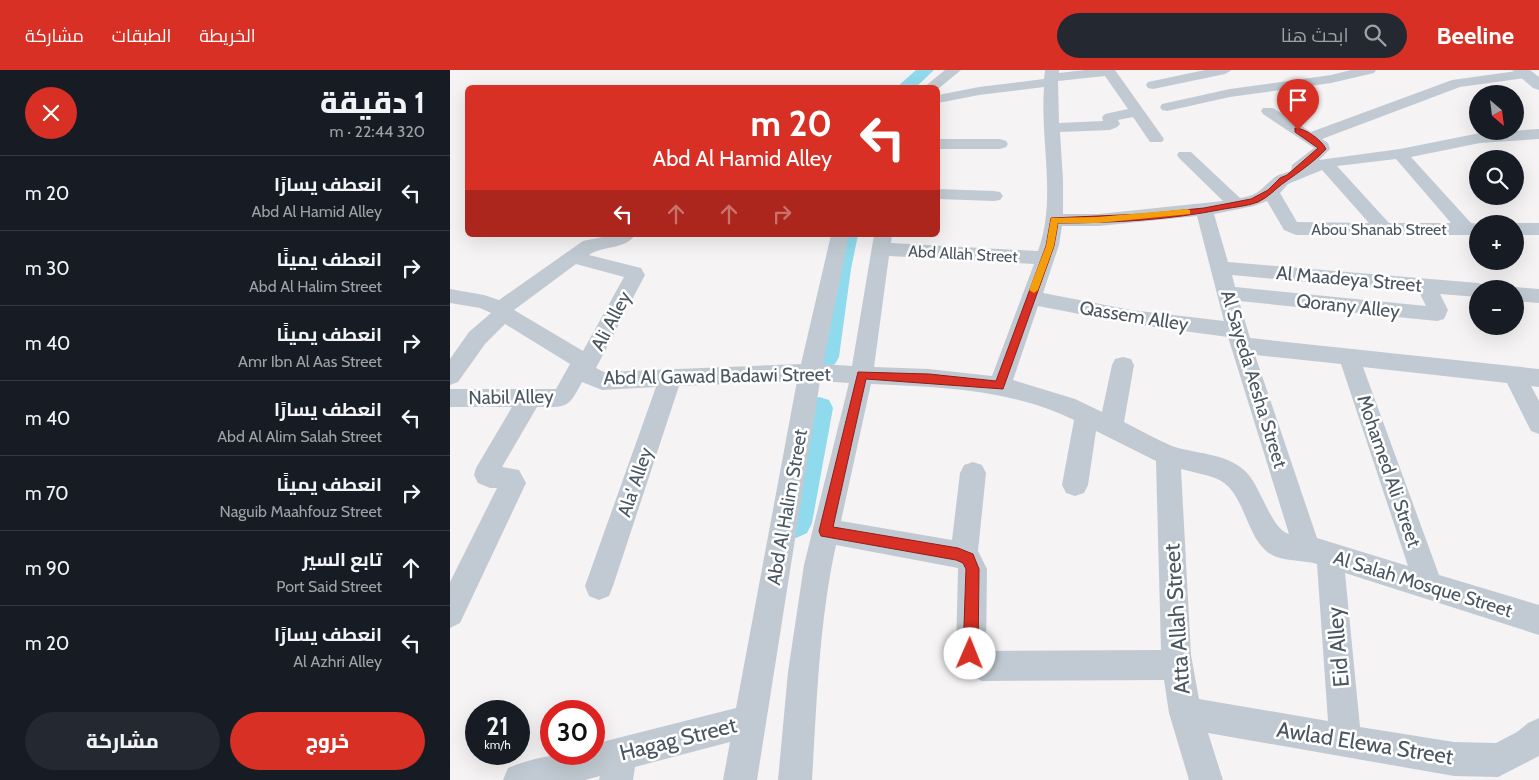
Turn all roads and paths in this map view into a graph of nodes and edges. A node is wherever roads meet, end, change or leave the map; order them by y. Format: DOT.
graph roads {
  1 [pos="954,70"];
  2 [pos="1225,70"];
  3 [pos="1369,70"];
  4 [pos="1522,72"];
  5 [pos="1051,77"];
  6 [pos="934,85"];
  7 [pos="1154,85"];
  8 [pos="1539,85"];
  9 [pos="940,99"];
  10 [pos="1167,107"];
  11 [pos="1268,111"];
  12 [pos="1137,112"];
  13 [pos="1052,128"];
  14 [pos="1539,134"];
  15 [pos="1156,139"];
  16 [pos="1313,140"];
  17 [pos="940,144"];
  18 [pos="1000,144"];
  19 [pos="1400,154"];
  20 [pos="1185,155"];
  21 [pos="1325,163"];
  22 [pos="1289,177"];
  23 [pos="1271,192"];
  24 [pos="940,194"];
  25 [pos="994,196"];
  26 [pos="1236,204"];
  27 [pos="1204,210"];
  28 [pos="1054,220"];
  29 [pos="1469,226"];
  30 [pos="1384,229"];
  31 [pos="1469,229"];
  32 [pos="1524,229"];
  33 [pos="1539,229"];
  34 [pos="619,237"];
  35 [pos="840,237"];
  36 [pos="882,242"];
  37 [pos="573,257"];
  38 [pos="1045,258"];
  39 [pos="1221,268"];
  40 [pos="635,274"];
  41 [pos="1426,285"];
  42 [pos="1469,289"];
  43 [pos="1228,293"];
  44 [pos="1524,295"];
  45 [pos="450,296"];
  46 [pos="1539,296"];
  47 [pos="1031,298"];
  48 [pos="502,311"];
  49 [pos="1239,338"];
  50 [pos="1349,357"];
  51 [pos="584,365"];
  52 [pos="1123,365"];
  53 [pos="810,372"];
  54 [pos="862,375"];
  55 [pos="1514,375"];
  56 [pos="450,376"];
  57 [pos="671,378"];
  58 [pos="1539,378"];
  59 [pos="1000,386"];
  60 [pos="450,398"];
  61 [pos="530,398"];
  62 [pos="1087,415"];
  63 [pos="1539,424"];
  64 [pos="1112,427"];
  65 [pos="1168,456"];
  66 [pos="973,473"];
  67 [pos="1075,485"];
  68 [pos="825,531"];
  69 [pos="1318,551"];
  70 [pos="964,555"];
  71 [pos="599,586"];
  72 [pos="1429,586"];
  73 [pos="450,612"];
  74 [pos="1538,620"];
  75 [pos="1177,665"];
  76 [pos="1185,713"];
  77 [pos="750,721"];
  78 [pos="1539,734"];
  79 [pos="1346,739"];
  80 [pos="618,767"];
  81 [pos="520,780"];
  82 [pos="740,780"];
  83 [pos="795,780"];
  84 [pos="1206,780"];
  1 -- 6 [label="street"];
  2 -- 7 [label="street"];
  3 -- 10 [label="street"];
  4 -- 8 [label="main road"];
  4 -- 16 [label="street"];
  5 -- 9 [label="street"];
  5 -- 12 [label="street"];
  5 -- 13 [label="street"];
  11 -- 16 [label="street"];
  12 -- 13 [label="street"];
  12 -- 15 [label="street"];
  13 -- 28 [label="street"];
  14 -- 19 [label="street"];
  16 -- 22 [label="street"];
  17 -- 18 [label="street"];
  19 -- 21 [label="street"];
  19 -- 29 [label="street"];
  20 -- 26 [label="street"];
  21 -- 22 [label="street"];
  21 -- 30 [label="street"];
  22 -- 23 [label="street"];
  23 -- 26 [label="street"];
  23 -- 30 [label="street, Abou Shanab Street"];
  24 -- 25 [label="street"];
  26 -- 27 [label="street"];
  27 -- 28 [label="street"];
  27 -- 39 [label="street, Al Sayeda Aesha Street"];
  28 -- 38 [label="street"];
  30 -- 31 [label="street, Abou Shanab Street"];
  32 -- 33 [label="street"];
  34 -- 37 [label="street"];
  35 -- 53 [label="street, Abd Al Halim Street"];
  36 -- 38 [label="street, Abd Allah Street"];
  36 -- 54 [label="street"];
  37 -- 40 [label="street"];
  37 -- 48 [label="street"];
  38 -- 47 [label="street"];
  39 -- 41 [label="street, Al Maadeya Street"];
  39 -- 43 [label="street, Al Sayeda Aesha Street"];
  40 -- 51 [label="street, Ali Alley"];
  41 -- 42 [label="street, Al Maadeya Street"];
  41 -- 43 [label="street, Qorany Alley"];
  43 -- 49 [label="street, Al Sayeda Aesha Street"];
  44 -- 46 [label="street"];
  45 -- 48 [label="street, Abd Al Gawad Badawi Street"];
  47 -- 49 [label="street, Qassem Alley"];
  47 -- 59 [label="street"];
  48 -- 51 [label="street, Abd Al Gawad Badawi Street"];
  48 -- 56 [label="street"];
  49 -- 50 [label="street, Qassem Alley"];
  49 -- 69 [label="street, Al Sayeda Aesha Street"];
  50 -- 55 [label="street, Qassem Alley"];
  50 -- 72 [label="street, Mohamed Ali Street"];
  51 -- 57 [label="street, Abd Al Gawad Badawi Street"];
  51 -- 61 [label="street, Nabil Alley"];
  52 -- 64 [label="street"];
  53 -- 54 [label="street, Abd Al Gawad Badawi Street"];
  53 -- 57 [label="street, Abd Al Gawad Badawi Street"];
  53 -- 77 [label="street, Abd Al Halim Street"];
  54 -- 59 [label="street, Abd Al Gawad Badawi Street"];
  54 -- 68 [label="street"];
  55 -- 58 [label="street, Qassem Alley"];
  55 -- 63 [label="street"];
  57 -- 71 [label="street, Ala' Alley"];
  59 -- 62 [label="street, Abd Al Gawad Badawi Street"];
  60 -- 61 [label="street, Nabil Alley"];
  61 -- 73 [label="street"];
  62 -- 64 [label="street, Abd Al Gawad Badawi Street"];
  62 -- 67 [label="street"];
  64 -- 65 [label="street, Al Salah Mosque Street"];
  65 -- 69 [label="street, Al Salah Mosque Street"];
  65 -- 75 [label="street, Atta Allah Street"];
  66 -- 70 [label="street"];
  68 -- 70 [label="street"];
  68 -- 83 [label="street"];
  69 -- 72 [label="street, Al Salah Mosque Street"];
  69 -- 79 [label="street, Eid Alley"];
  70 -- 75 [label="street"];
  72 -- 74 [label="street, Al Salah Mosque Street"];
  75 -- 76 [label="street, Atta Allah Street"];
  76 -- 79 [label="street, Awlad Elewa Street"];
  76 -- 84 [label="street, Atta Allah Street"];
  77 -- 80 [label="street, Hagag Street"];
  77 -- 82 [label="street, Abd Al Halim Street"];
  78 -- 79 [label="street, Awlad Elewa Street"];
  80 -- 81 [label="street, Hagag Street"];
}
